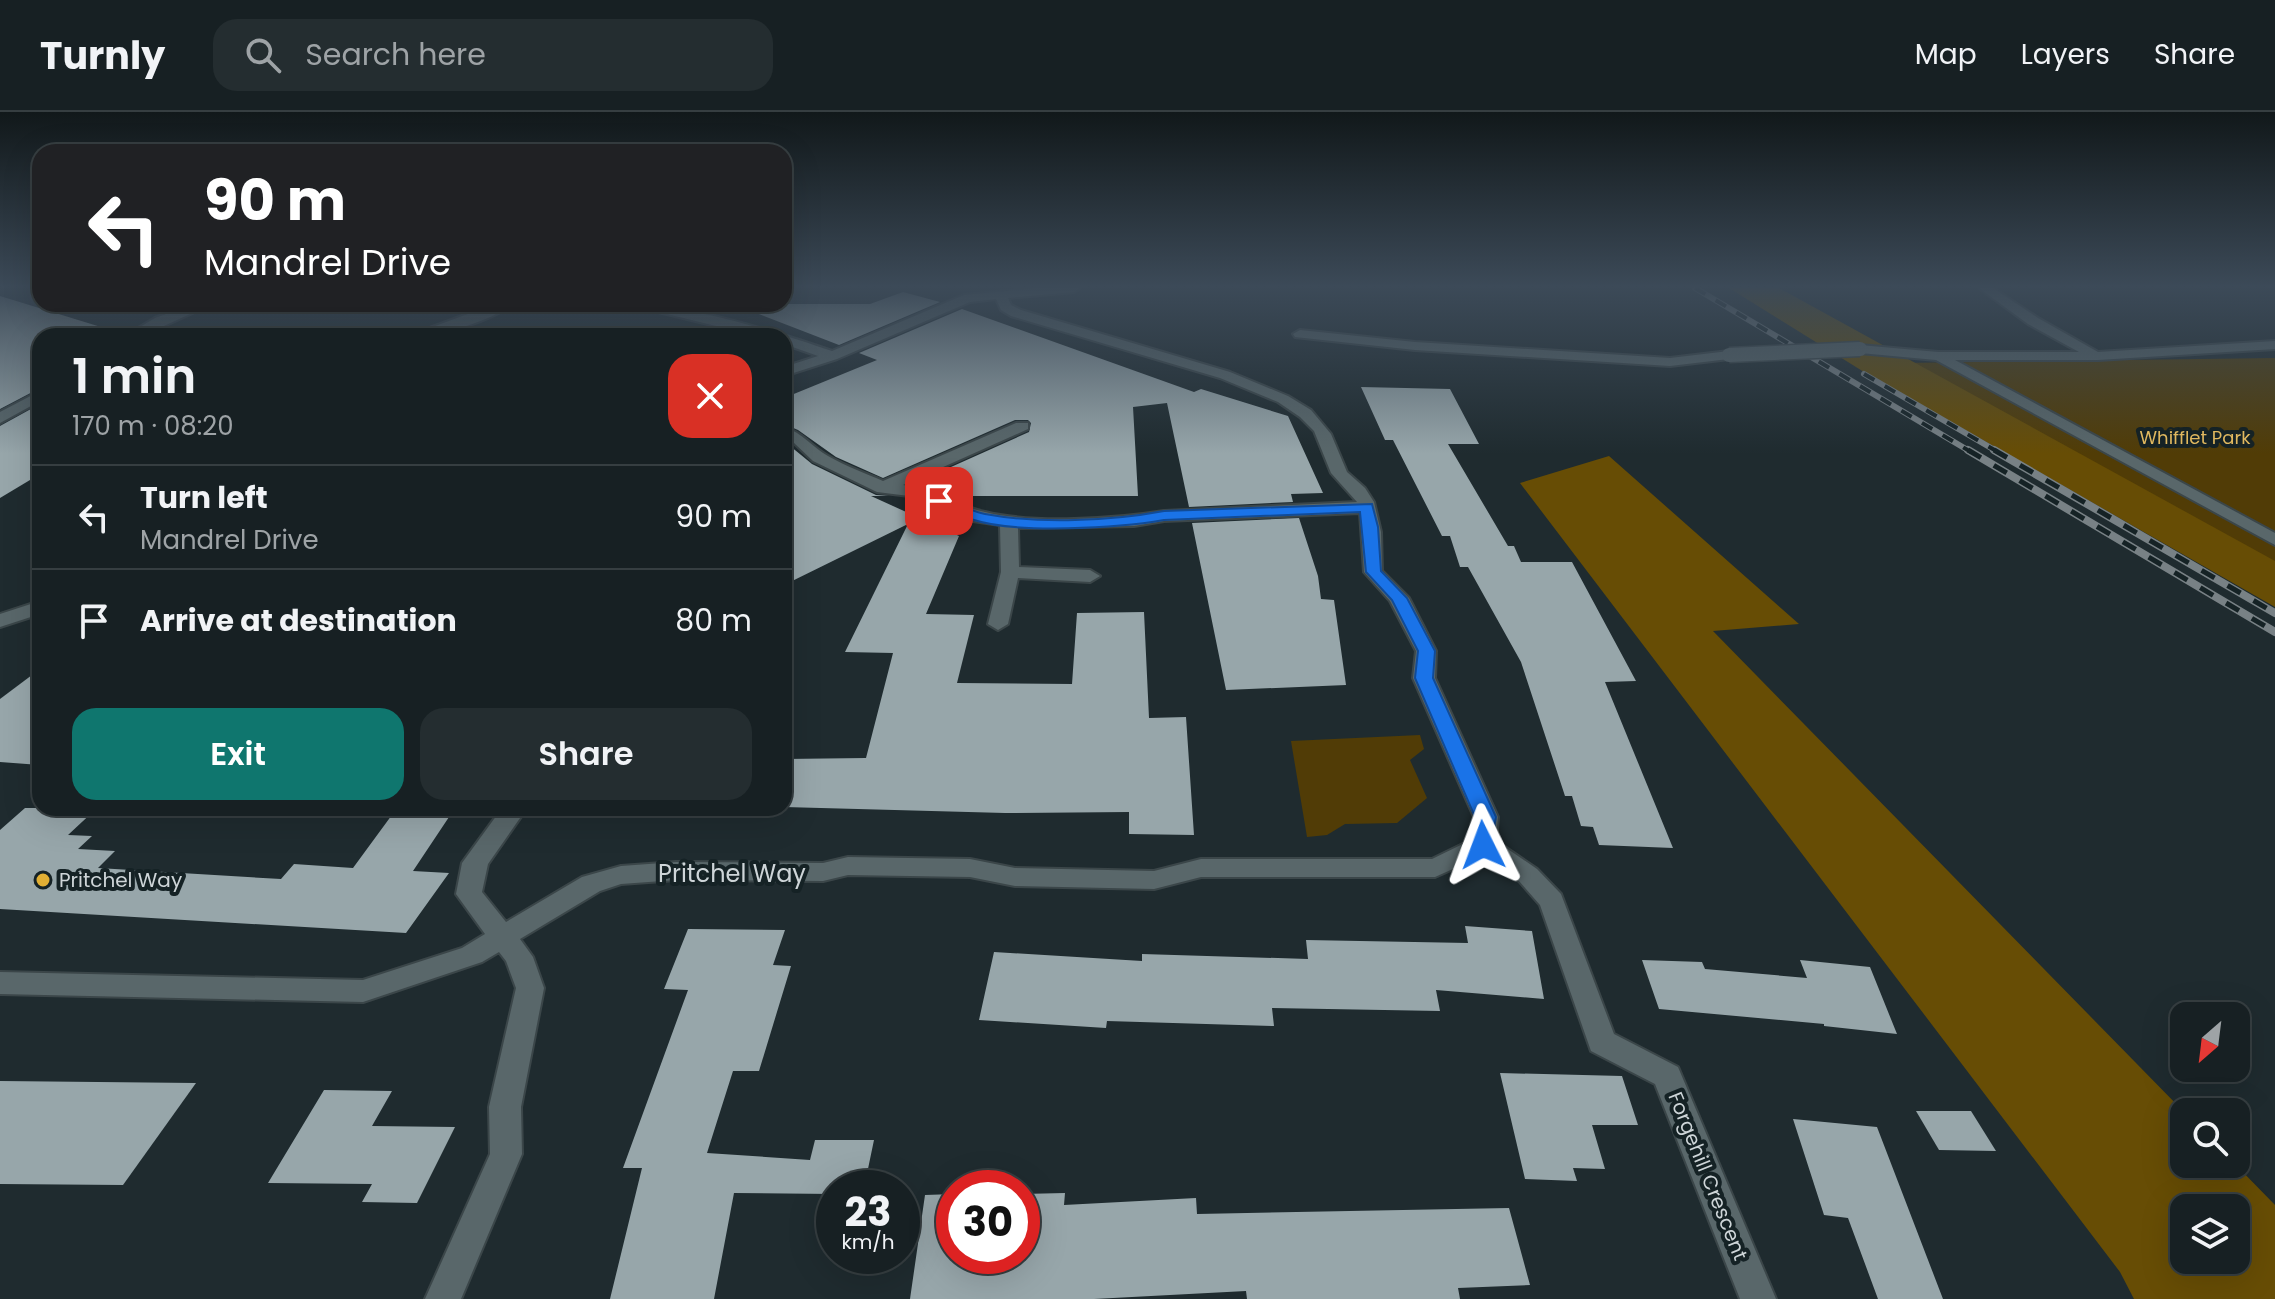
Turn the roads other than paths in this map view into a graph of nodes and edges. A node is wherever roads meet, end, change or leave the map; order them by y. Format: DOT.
graph roads {
  1 [pos="796,343"];
  2 [pos="862,343"];
  3 [pos="1112,343"];
  4 [pos="1392,343"];
  5 [pos="2075,343"];
  6 [pos="2275,345"];
  7 [pos="832,356"];
  8 [pos="1938,356"];
  9 [pos="2098,356"];
  10 [pos="792,369"];
  11 [pos="32,400"];
  12 [pos="0,418"];
  13 [pos="1022,426"];
  14 [pos="792,436"];
  15 [pos="883,488"];
  16 [pos="1366,507"];
  17 [pos="1009,521"];
  18 [pos="2275,540"];
  19 [pos="1010,572"];
  20 [pos="1090,576"];
  21 [pos="32,610"];
  22 [pos="0,621"];
  23 [pos="998,624"];
  24 [pos="509,816"];
  25 [pos="1483,845"];
  26 [pos="501,938"];
  27 [pos="0,983"];
  28 [pos="443,1299"];
  29 [pos="1758,1299"];
  1 -- 7 [label="street"];
  2 -- 7 [label="street"];
  3 -- 16 [label="street"];
  4 -- 8 [label="street, bridge"];
  5 -- 9 [label="street"];
  6 -- 9 [label="street"];
  7 -- 10 [label="street"];
  8 -- 9 [label="street"];
  8 -- 18 [label="street"];
  11 -- 12 [label="street"];
  13 -- 15 [label="street"];
  14 -- 15 [label="street"];
  15 -- 17 [label="street"];
  16 -- 17 [label="street"];
  16 -- 25 [label="street"];
  17 -- 19 [label="street"];
  19 -- 20 [label="street"];
  19 -- 23 [label="street"];
  21 -- 22 [label="street"];
  24 -- 26 [label="street"];
  25 -- 26 [label="street, Pritchel Way"];
  25 -- 29 [label="street, Forgehill Crescent"];
  26 -- 27 [label="street, Pritchel Way"];
  26 -- 28 [label="street"];
}
